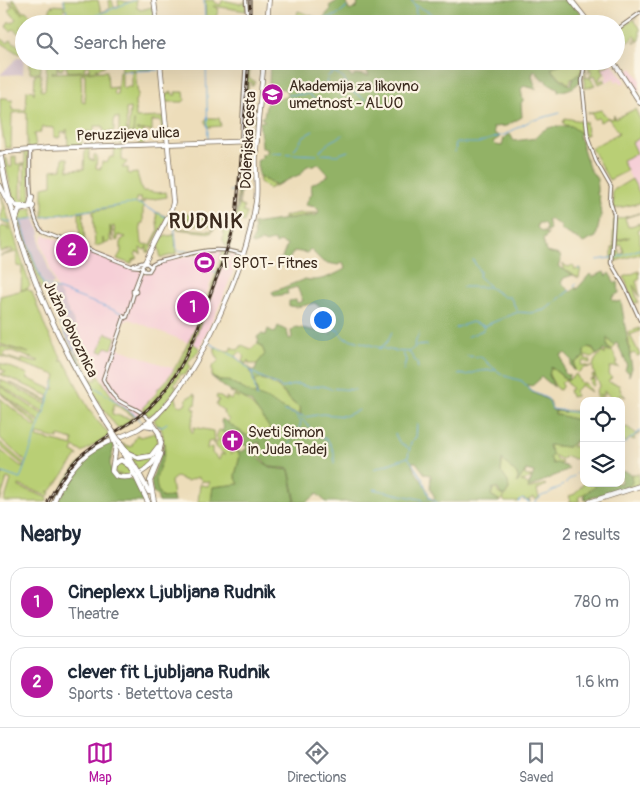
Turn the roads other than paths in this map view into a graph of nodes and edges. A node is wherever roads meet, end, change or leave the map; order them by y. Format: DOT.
graph roads {
  1 [pos="154,0"];
  2 [pos="246,0"];
  3 [pos="269,0"];
  4 [pos="571,0"];
  5 [pos="640,13"];
  6 [pos="156,15"];
  7 [pos="247,15"];
  8 [pos="268,15"];
  9 [pos="583,15"];
  10 [pos="625,24"];
  11 [pos="161,70"];
  12 [pos="245,70"];
  13 [pos="263,70"];
  14 [pos="584,70"];
  15 [pos="619,70"];
  16 [pos="638,96"];
  17 [pos="640,103"];
  18 [pos="257,141"];
  19 [pos="240,142"];
  20 [pos="168,144"];
  21 [pos="30,149"];
  22 [pos="0,153"];
  23 [pos="0,165"];
  24 [pos="0,186"];
  25 [pos="7,190"];
  26 [pos="32,197"];
  27 [pos="8,202"];
  28 [pos="32,205"];
  29 [pos="22,245"];
  30 [pos="244,248"];
  31 [pos="236,252"];
  32 [pos="242,254"];
  33 [pos="147,265"];
  34 [pos="136,266"];
  35 [pos="134,291"];
  36 [pos="640,320"];
  37 [pos="150,419"];
  38 [pos="106,423"];
  39 [pos="144,424"];
  40 [pos="155,427"];
  41 [pos="161,443"];
  42 [pos="119,444"];
  43 [pos="112,467"];
  44 [pos="136,474"];
  45 [pos="640,488"];
  46 [pos="54,502"];
  47 [pos="148,502"];
  48 [pos="154,502"];
  49 [pos="590,502"];
  50 [pos="597,502"];
  1 -- 6 [label="main road"];
  2 -- 7 [label="street"];
  3 -- 8 [label="main road"];
  4 -- 9 [label="main road"];
  5 -- 10 [label="street"];
  11 -- 20 [label="main road"];
  12 -- 19 [label="street"];
  13 -- 18 [label="main road, Dolenjska cesta"];
  14 -- 36 [label="street"];
  15 -- 16 [label="main road"];
  16 -- 17 [label="main road"];
  18 -- 19 [label="main road, Peruzzijeva ulica"];
  18 -- 30 [label="main road, Dolenjska cesta"];
  19 -- 20 [label="main road, Peruzzijeva ulica"];
  20 -- 21 [label="main road, Peruzzijeva ulica"];
  20 -- 33 [label="main road"];
  21 -- 22 [label="main road, Peruzzijeva ulica, bridge"];
  21 -- 26 [label="street"];
  22 -- 25 [label="highway, Južna obvoznica"];
  23 -- 27 [label="highway, Južna obvoznica"];
  24 -- 27 [label="highway"];
  25 -- 28 [label="highway"];
  25 -- 29 [label="highway, Južna obvoznica"];
  26 -- 28 [label="highway"];
  27 -- 38 [label="highway, Južna obvoznica"];
  28 -- 29 [label="highway"];
  28 -- 34 [label="street"];
  29 -- 38 [label="highway, Južna obvoznica"];
  30 -- 31 [label="main road"];
  30 -- 32 [label="main road, Dolenjska cesta"];
  31 -- 32 [label="street"];
  31 -- 33 [label="street"];
  32 -- 37 [label="main road, Dolenjska cesta"];
  33 -- 34 [label="street"];
  33 -- 34 [label="street"];
  33 -- 35 [label="street"];
  33 -- 35 [label="street"];
  35 -- 37 [label="street"];
  37 -- 39 [label="main road, Dolenjska cesta"];
  37 -- 40 [label="highway"];
  38 -- 42 [label="highway, Južna obvoznica, bridge"];
  38 -- 42 [label="highway, Južna obvoznica, bridge"];
  39 -- 40 [label="highway"];
  39 -- 46 [label="main road, Dolenjska cesta"];
  40 -- 41 [label="highway"];
  40 -- 42 [label="highway"];
  41 -- 43 [label="highway"];
  41 -- 48 [label="highway"];
  42 -- 43 [label="highway"];
  42 -- 44 [label="highway, Južna obvoznica"];
  43 -- 44 [label="highway"];
  44 -- 47 [label="highway, Južna obvoznica"];
  44 -- 48 [label="highway, Južna obvoznica"];
  45 -- 49 [label="highway"];
  45 -- 50 [label="highway"];
}
